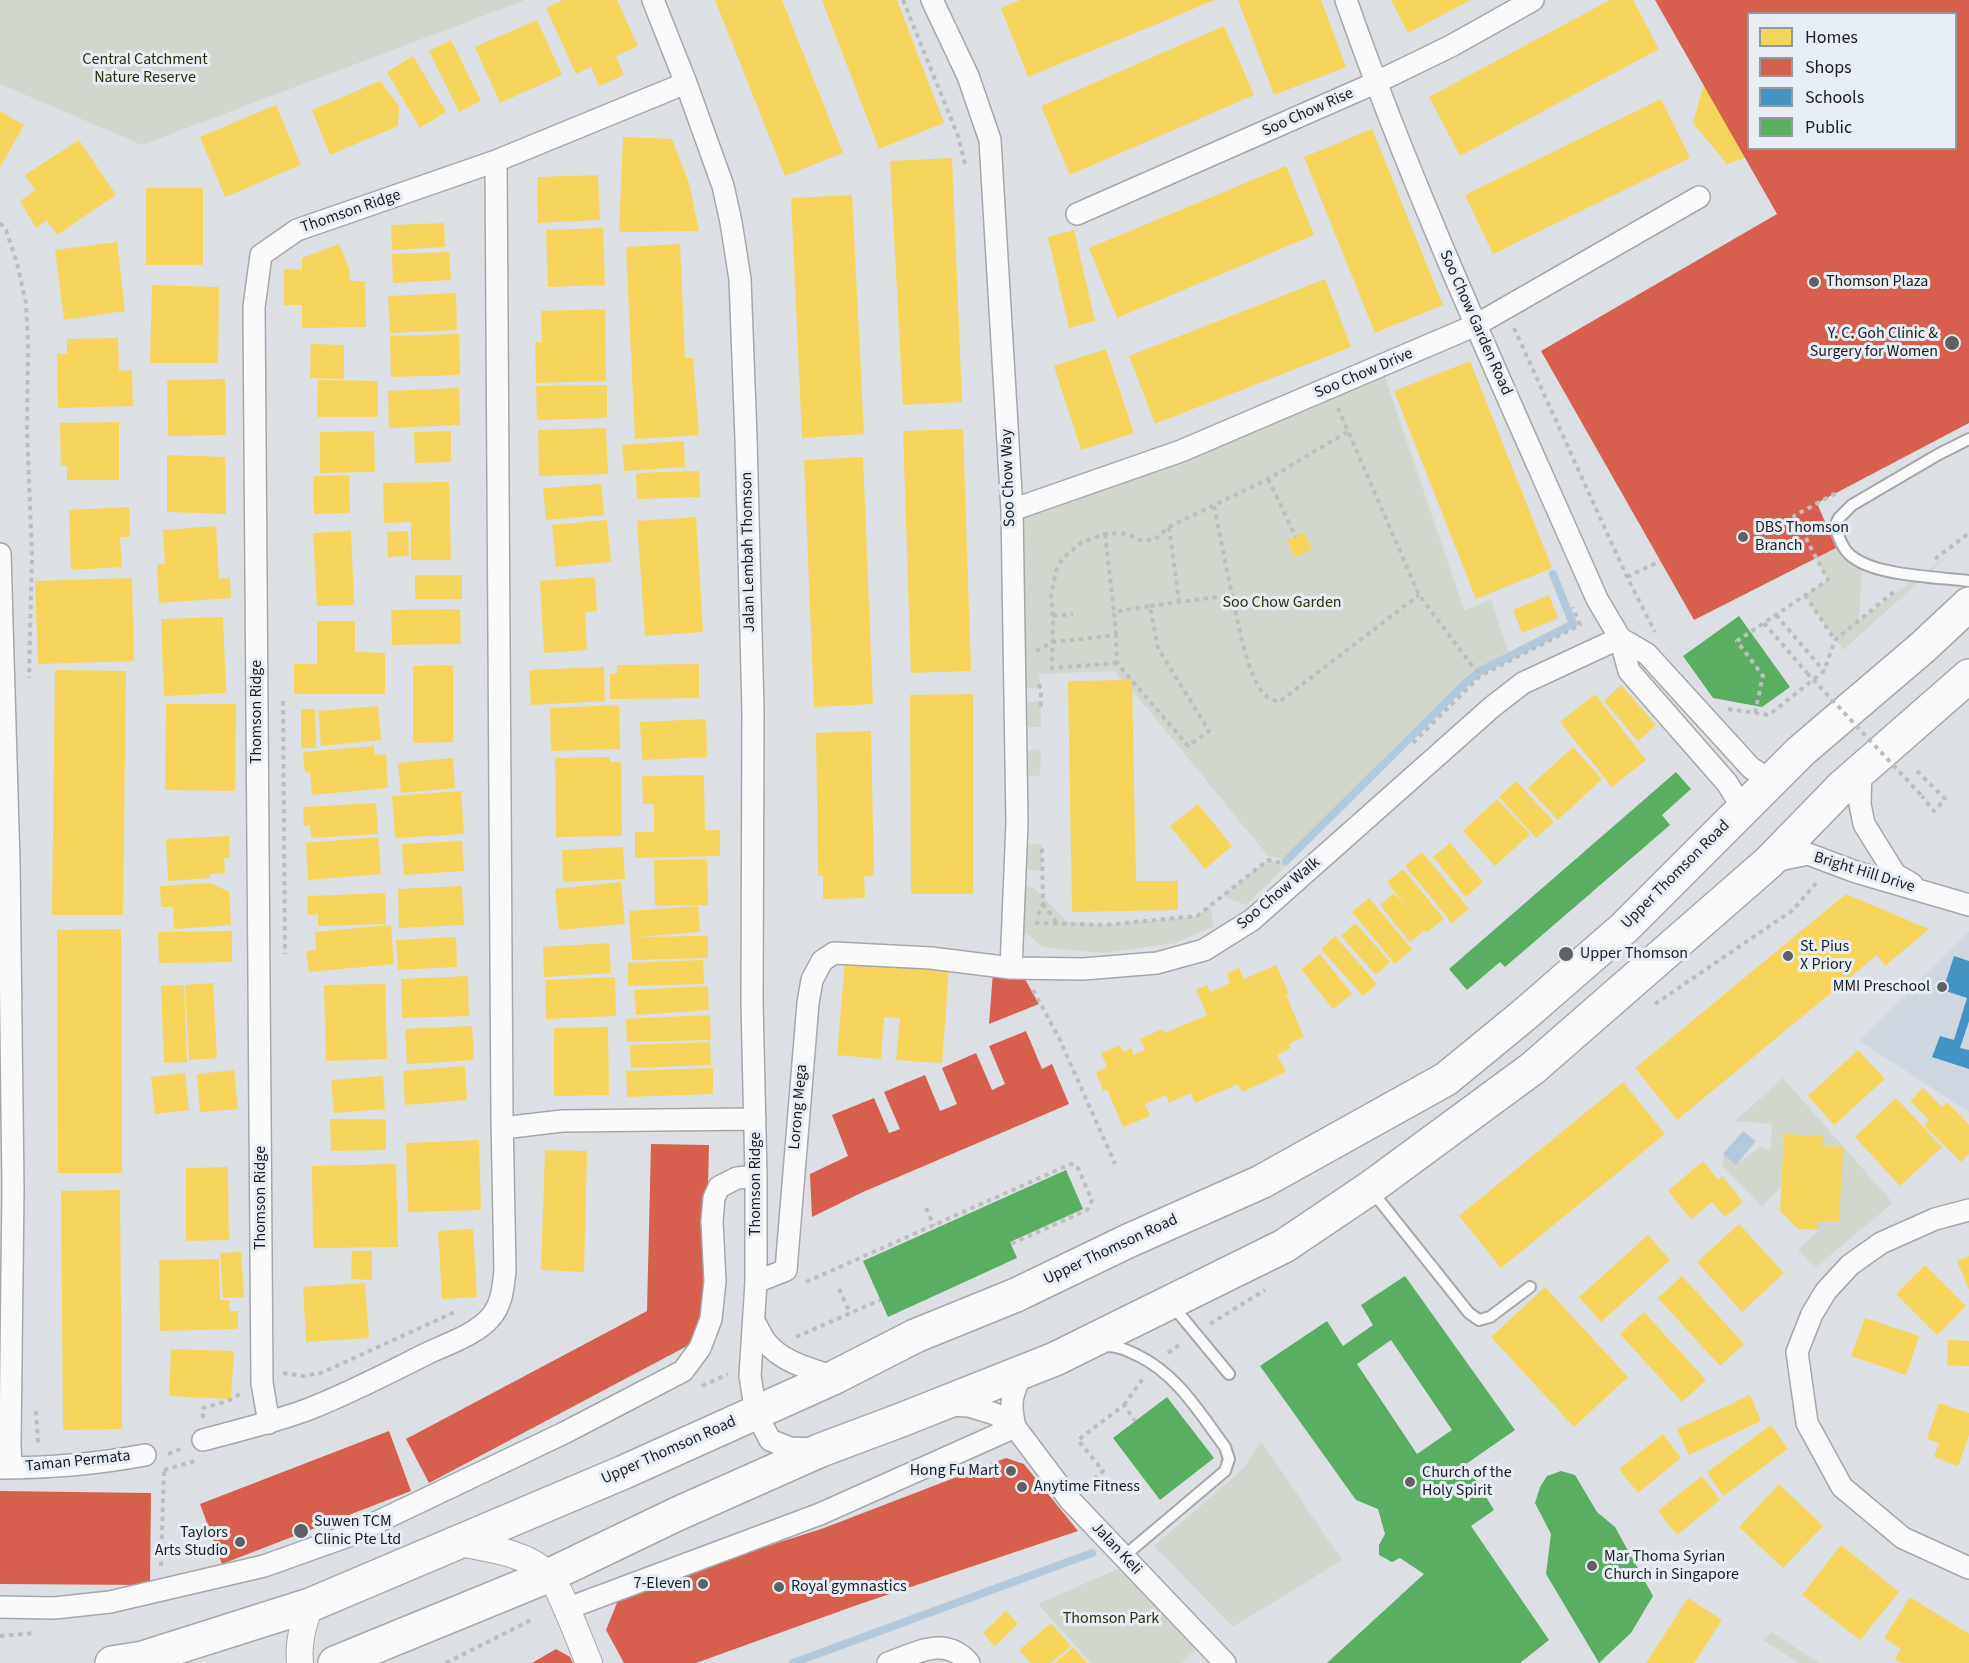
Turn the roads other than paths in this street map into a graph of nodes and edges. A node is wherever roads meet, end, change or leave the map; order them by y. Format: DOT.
graph roads {
  1 [pos="653,0"];
  2 [pos="932,0"];
  3 [pos="1346,0"];
  4 [pos="1533,0"];
  5 [pos="1375,83"];
  6 [pos="686,84"];
  7 [pos="496,161"];
  8 [pos="1699,197"];
  9 [pos="1077,214"];
  10 [pos="1476,325"];
  11 [pos="1969,439"];
  12 [pos="1012,510"];
  13 [pos="0,554"];
  14 [pos="1969,581"];
  15 [pos="1969,604"];
  16 [pos="1620,638"];
  17 [pos="1969,675"];
  18 [pos="1861,769"];
  19 [pos="1772,781"];
  20 [pos="1743,808"];
  21 [pos="1769,862"];
  22 [pos="1924,891"];
  23 [pos="1969,905"];
  24 [pos="834,953"];
  25 [pos="1016,968"];
  26 [pos="1576,970"];
  27 [pos="1603,1007"];
  28 [pos="1446,1079"];
  29 [pos="1468,1117"];
  30 [pos="755,1119"];
  31 [pos="503,1128"];
  32 [pos="756,1176"];
  33 [pos="1370,1188"];
  34 [pos="1969,1209"];
  35 [pos="756,1282"];
  36 [pos="1530,1287"];
  37 [pos="1170,1303"];
  38 [pos="754,1321"];
  39 [pos="1080,1346"];
  40 [pos="1022,1372"];
  41 [pos="1229,1374"];
  42 [pos="835,1377"];
  43 [pos="939,1405"];
  44 [pos="756,1413"];
  45 [pos="269,1423"];
  46 [pos="1015,1427"];
  47 [pos="203,1440"];
  48 [pos="821,1450"];
  49 [pos="155,1455"];
  50 [pos="6,1468"];
  51 [pos="460,1543"];
  52 [pos="1123,1557"];
  53 [pos="1969,1569"];
  54 [pos="550,1575"];
  55 [pos="310,1605"];
  56 [pos="0,1607"];
  57 [pos="566,1609"];
  58 [pos="112,1663"];
  59 [pos="300,1663"];
  60 [pos="335,1663"];
  61 [pos="589,1663"];
  62 [pos="888,1663"];
  63 [pos="969,1663"];
  64 [pos="1226,1663"];
  1 -- 6 [label="street, Jalan Lembah Thomson"];
  2 -- 12 [label="street, Soo Chow Way"];
  3 -- 5 [label="street, Soo Chow Garden Road"];
  4 -- 5 [label="street, Soo Chow Rise"];
  5 -- 9 [label="street, Soo Chow Rise"];
  5 -- 10 [label="street, Soo Chow Garden Road"];
  6 -- 7 [label="street, Thomson Ridge"];
  6 -- 30 [label="street, Jalan Lembah Thomson"];
  7 -- 31 [label="street"];
  7 -- 45 [label="street, Thomson Ridge"];
  8 -- 10 [label="street, Soo Chow Drive"];
  10 -- 12 [label="street, Soo Chow Drive"];
  10 -- 16 [label="street, Soo Chow Garden Road"];
  11 -- 14 [label="lane"];
  12 -- 25 [label="street, Soo Chow Way"];
  13 -- 50 [label="street, Taman Permata"];
  15 -- 19 [label="main road, Upper Thomson Road"];
  16 -- 19 [label="street, Soo Chow Garden Road"];
  16 -- 20 [label="street, Soo Chow Garden Road"];
  16 -- 25 [label="street, Soo Chow Walk"];
  17 -- 18 [label="main road"];
  18 -- 21 [label="main road"];
  18 -- 22 [label="street, Bright Hill Drive"];
  19 -- 20 [label="main road, Upper Thomson Road"];
  20 -- 26 [label="main road, Upper Thomson Road"];
  21 -- 22 [label="street, Bright Hill Drive"];
  21 -- 27 [label="main road"];
  22 -- 23 [label="street, Bright Hill Drive"];
  24 -- 25 [label="street, Soo Chow Walk"];
  24 -- 35 [label="street, Lorong Mega"];
  26 -- 27 [label="main road"];
  26 -- 28 [label="main road, Upper Thomson Road"];
  27 -- 29 [label="main road"];
  28 -- 29 [label="main road"];
  28 -- 42 [label="main road, Upper Thomson Road"];
  29 -- 33 [label="main road"];
  30 -- 31 [label="street, Thomson Ridge"];
  30 -- 32 [label="street, Thomson Ridge"];
  31 -- 45 [label="street"];
  32 -- 35 [label="street, Thomson Ridge"];
  32 -- 56 [label="street"];
  33 -- 36 [label="lane"];
  33 -- 37 [label="main road"];
  34 -- 53 [label="street"];
  35 -- 38 [label="street, Thomson Ridge"];
  37 -- 39 [label="main road"];
  37 -- 41 [label="lane"];
  38 -- 42 [label="street"];
  38 -- 44 [label="street, Thomson Ridge"];
  39 -- 40 [label="main road"];
  39 -- 52 [label="lane"];
  40 -- 43 [label="main road"];
  40 -- 46 [label="street"];
  42 -- 44 [label="main road, Upper Thomson Road"];
  43 -- 46 [label="street"];
  43 -- 48 [label="main road"];
  44 -- 48 [label="street, Thomson Ridge"];
  44 -- 51 [label="main road, Upper Thomson Road"];
  45 -- 47 [label="street"];
  46 -- 52 [label="street, Jalan Keli"];
  46 -- 57 [label="street"];
  48 -- 54 [label="main road"];
  49 -- 50 [label="street, Taman Permata"];
  51 -- 54 [label="street"];
  51 -- 55 [label="main road, Upper Thomson Road"];
  52 -- 64 [label="street, Jalan Keli"];
  54 -- 57 [label="street"];
  54 -- 60 [label="main road"];
  55 -- 58 [label="main road, Upper Thomson Road"];
  55 -- 59 [label="street"];
  57 -- 61 [label="street"];
  62 -- 63 [label="street"];
}
